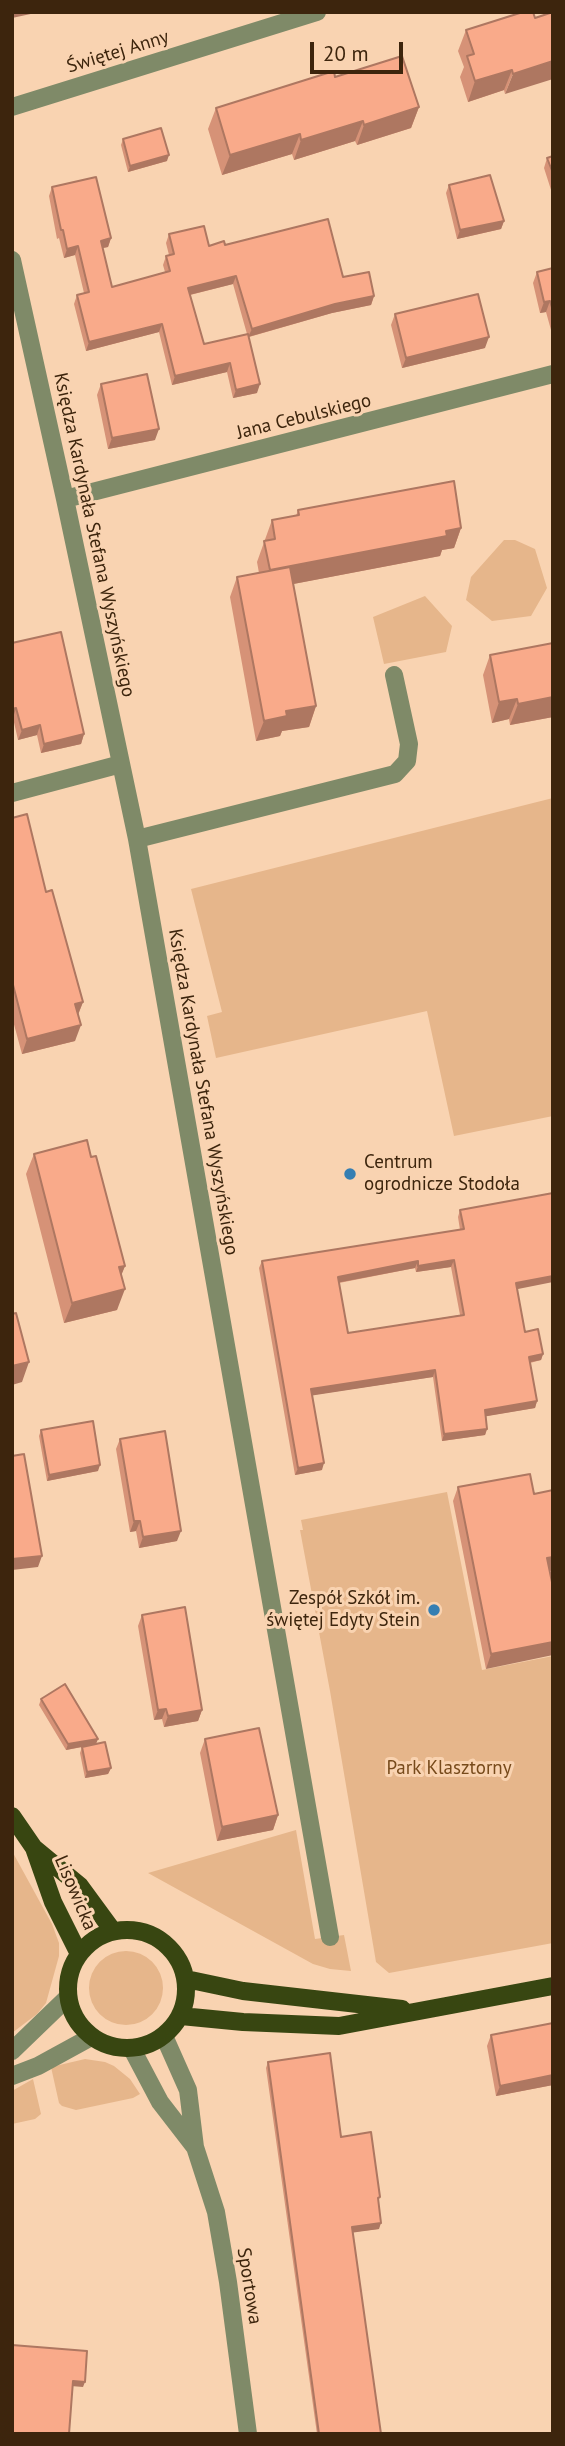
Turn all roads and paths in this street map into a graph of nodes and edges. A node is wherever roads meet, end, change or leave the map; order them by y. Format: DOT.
graph roads {
  1 [pos="317,12"];
  2 [pos="12,107"];
  3 [pos="12,260"];
  4 [pos="553,374"];
  5 [pos="65,499"];
  6 [pos="394,674"];
  7 [pos="121,764"];
  8 [pos="12,793"];
  9 [pos="136,839"];
  10 [pos="12,1815"];
  11 [pos="34,1847"];
  12 [pos="113,1931"];
  13 [pos="330,1937"];
  14 [pos="79,1954"];
  15 [pos="186,1979"];
  16 [pos="553,1986"];
  17 [pos="68,1997"];
  18 [pos="419,2011"];
  19 [pos="181,2016"];
  20 [pos="164,2036"];
  21 [pos="91,2037"];
  22 [pos="132,2049"];
  23 [pos="12,2051"];
  24 [pos="12,2076"];
  25 [pos="195,2147"];
  26 [pos="248,2434"];
  1 -- 2 [label="street, Świętej Anny"];
  3 -- 5 [label="street, Księdza Kardynała Stefana Wyszyńskiego"];
  4 -- 5 [label="street, Jana Cebulskiego"];
  5 -- 7 [label="street, Księdza Kardynała Stefana Wyszyńskiego"];
  6 -- 9 [label="street"];
  7 -- 8 [label="street"];
  7 -- 9 [label="street, Księdza Kardynała Stefana Wyszyńskiego"];
  9 -- 13 [label="street, Księdza Kardynała Stefana Wyszyńskiego"];
  10 -- 11 [label="main road, Lisowicka"];
  11 -- 12 [label="main road, Lisowicka"];
  11 -- 14 [label="main road, Lisowicka"];
  12 -- 14 [label="main road"];
  12 -- 15 [label="main road"];
  14 -- 17 [label="main road"];
  15 -- 18 [label="main road"];
  15 -- 19 [label="main road"];
  16 -- 18 [label="main road"];
  17 -- 21 [label="main road"];
  17 -- 23 [label="street"];
  18 -- 19 [label="main road"];
  19 -- 20 [label="main road"];
  20 -- 22 [label="main road"];
  20 -- 25 [label="street, Sportowa"];
  21 -- 22 [label="main road"];
  21 -- 24 [label="street"];
  22 -- 25 [label="street, Sportowa"];
  25 -- 26 [label="street, Sportowa"];
}
